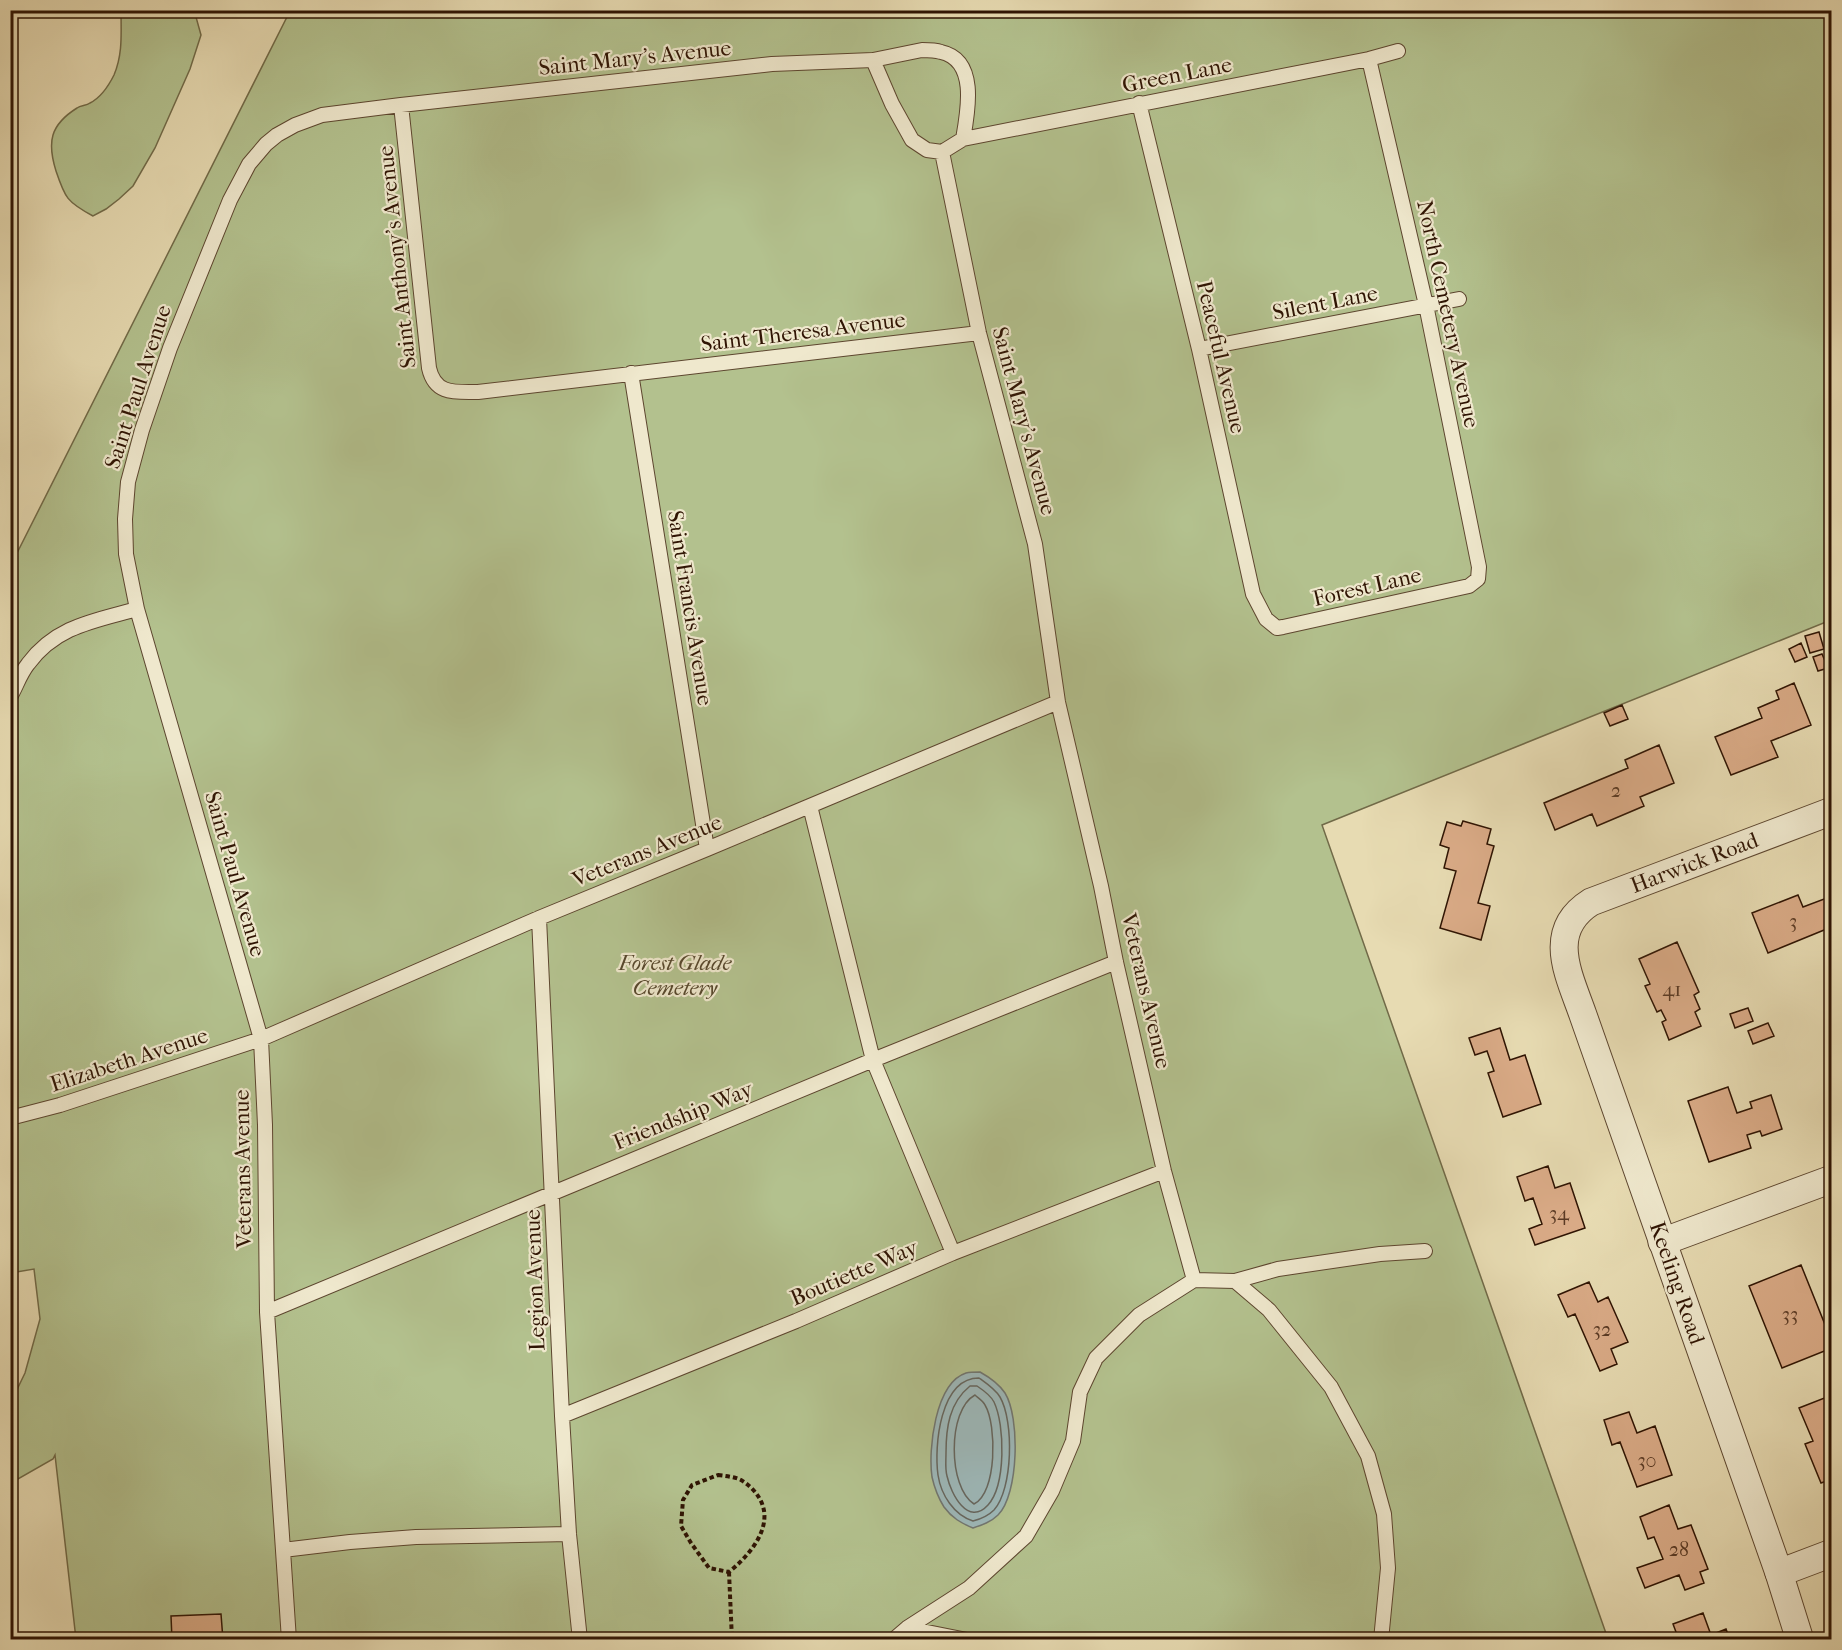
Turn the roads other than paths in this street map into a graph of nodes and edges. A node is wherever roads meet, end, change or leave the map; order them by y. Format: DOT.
graph roads {
  1 [pos="1398,51"];
  2 [pos="1369,59"];
  3 [pos="873,60"];
  4 [pos="1139,104"];
  5 [pos="401,105"];
  6 [pos="963,139"];
  7 [pos="942,152"];
  8 [pos="1459,299"];
  9 [pos="1426,305"];
  10 [pos="979,333"];
  11 [pos="1199,349"];
  12 [pos="631,373"];
  13 [pos="1478,579"];
  14 [pos="137,609"];
  15 [pos="1266,619"];
  16 [pos="10,697"];
  17 [pos="1058,702"];
  18 [pos="810,806"];
  19 [pos="1832,811"];
  20 [pos="707,849"];
  21 [pos="539,918"];
  22 [pos="1568,926"];
  23 [pos="1116,962"];
  24 [pos="261,1039"];
  25 [pos="873,1060"];
  26 [pos="10,1118"];
  27 [pos="1164,1172"];
  28 [pos="1832,1179"];
  29 [pos="553,1192"];
  30 [pos="1662,1242"];
  31 [pos="1425,1251"];
  32 [pos="953,1253"];
  33 [pos="1194,1280"];
  34 [pos="1235,1281"];
  35 [pos="267,1312"];
  36 [pos="562,1416"];
  37 [pos="569,1534"];
  38 [pos="283,1550"];
  39 [pos="1832,1552"];
  40 [pos="1779,1573"];
  41 [pos="907,1628"];
  42 [pos="289,1640"];
  43 [pos="580,1640"];
  44 [pos="894,1640"];
  45 [pos="968,1640"];
  46 [pos="1381,1640"];
  47 [pos="1800,1640"];
  1 -- 2 [label="lane, Green Lane"];
  2 -- 4 [label="lane, Green Lane"];
  2 -- 9 [label="lane, North Cemetery Avenue"];
  3 -- 5 [label="lane, Saint Mary's Avenue"];
  3 -- 6 [label="lane, Saint Mary's Avenue"];
  3 -- 7 [label="lane"];
  4 -- 6 [label="lane, Green Lane"];
  4 -- 11 [label="lane, Peaceful Avenue"];
  5 -- 12 [label="lane, Saint Anthony's Avenue"];
  5 -- 14 [label="lane, Saint Paul Avenue"];
  6 -- 7 [label="lane"];
  7 -- 10 [label="lane, Saint Mary's Avenue"];
  8 -- 9 [label="lane, Silent Lane"];
  9 -- 11 [label="lane, Silent Lane"];
  9 -- 13 [label="lane, North Cemetery Avenue"];
  10 -- 12 [label="lane, Saint Theresa Avenue"];
  10 -- 17 [label="lane, Saint Mary's Avenue"];
  11 -- 15 [label="lane, Peaceful Avenue"];
  12 -- 20 [label="lane, Saint Francis Avenue"];
  13 -- 15 [label="lane, Forest Lane"];
  14 -- 16 [label="lane"];
  14 -- 24 [label="lane, Saint Paul Avenue"];
  17 -- 18 [label="lane, Veterans Avenue"];
  17 -- 23 [label="lane, Veterans Avenue"];
  18 -- 20 [label="lane, Veterans Avenue"];
  18 -- 25 [label="lane"];
  19 -- 22 [label="street, Harwick Road"];
  20 -- 21 [label="lane, Veterans Avenue"];
  21 -- 24 [label="lane, Veterans Avenue"];
  21 -- 29 [label="lane, Legion Avenue"];
  22 -- 30 [label="street, Keeling Road"];
  23 -- 25 [label="lane, Friendship Way"];
  23 -- 27 [label="lane, Veterans Avenue"];
  24 -- 26 [label="lane, Elizabeth Avenue"];
  24 -- 35 [label="lane, Veterans Avenue"];
  25 -- 29 [label="lane, Friendship Way"];
  25 -- 32 [label="lane"];
  27 -- 32 [label="lane, Boutiette Way"];
  27 -- 33 [label="lane, Veterans Avenue"];
  28 -- 30 [label="street"];
  29 -- 35 [label="lane, Friendship Way"];
  29 -- 36 [label="lane, Legion Avenue"];
  30 -- 40 [label="street, Keeling Road"];
  31 -- 34 [label="lane"];
  32 -- 36 [label="lane, Boutiette Way"];
  33 -- 34 [label="lane"];
  33 -- 41 [label="lane"];
  34 -- 46 [label="lane"];
  35 -- 38 [label="lane, Veterans Avenue"];
  36 -- 37 [label="lane, Legion Avenue"];
  37 -- 38 [label="lane"];
  37 -- 43 [label="lane, Legion Avenue"];
  38 -- 42 [label="lane, Veterans Avenue"];
  39 -- 40 [label="street"];
  40 -- 47 [label="street, Keeling Road"];
  41 -- 44 [label="lane"];
  41 -- 45 [label="lane"];
}
